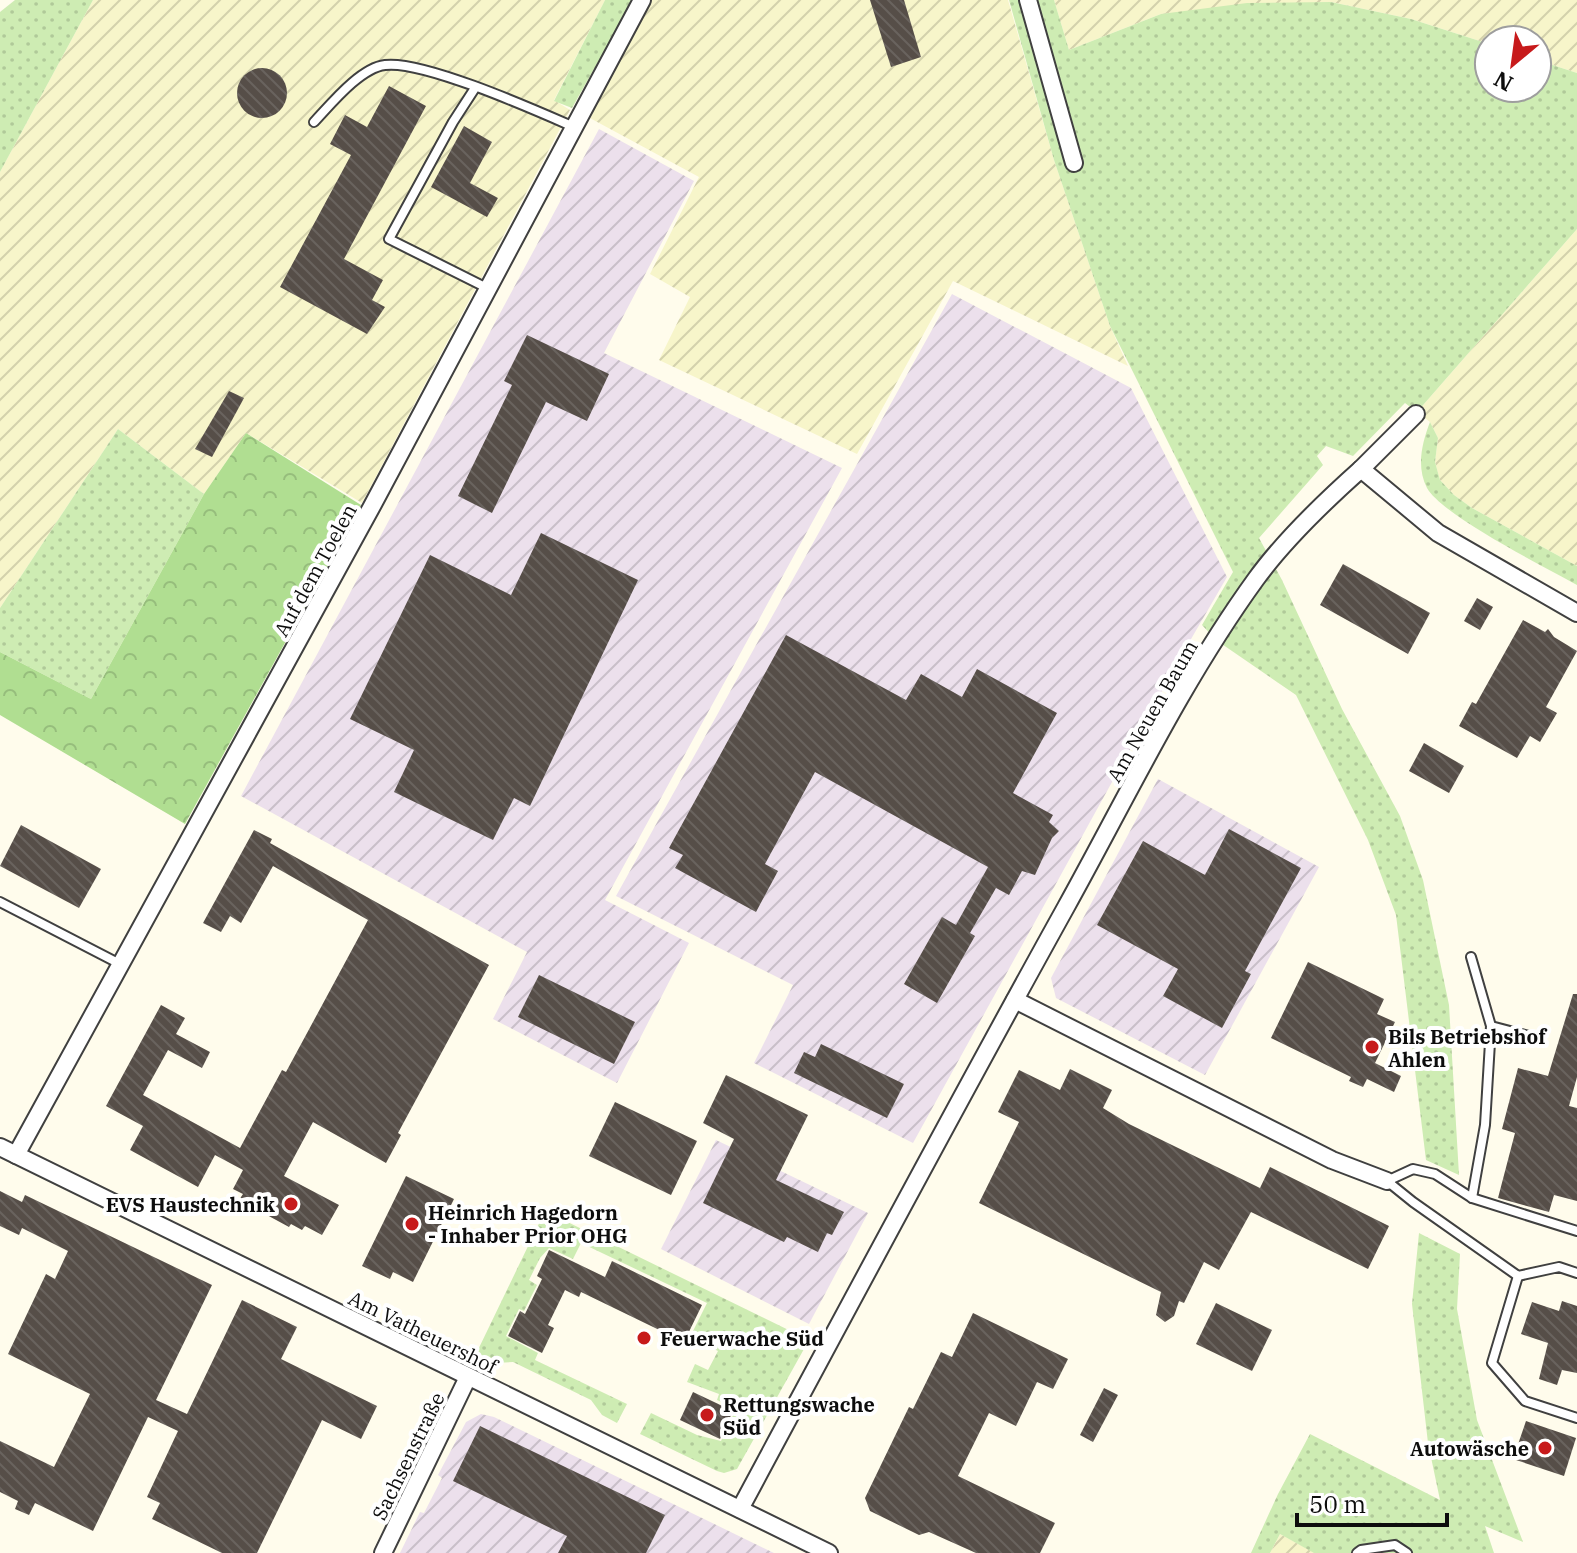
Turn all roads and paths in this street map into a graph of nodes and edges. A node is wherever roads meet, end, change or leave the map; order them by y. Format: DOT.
graph roads {
  1 [pos="642,0"];
  2 [pos="1028,0"];
  3 [pos="475,88"];
  4 [pos="314,122"];
  5 [pos="575,127"];
  6 [pos="1074,163"];
  7 [pos="489,289"];
  8 [pos="1416,414"];
  9 [pos="1361,469"];
  10 [pos="1577,613"];
  11 [pos="0,902"];
  12 [pos="1471,957"];
  13 [pos="121,964"];
  14 [pos="1015,1000"];
  15 [pos="1491,1026"];
  16 [pos="1540,1039"];
  17 [pos="0,1147"];
  18 [pos="16,1155"];
  19 [pos="1387,1181"];
  20 [pos="1472,1198"];
  21 [pos="1577,1231"];
  22 [pos="1577,1273"];
  23 [pos="1518,1276"];
  24 [pos="468,1377"];
  25 [pos="1577,1418"];
  26 [pos="740,1509"];
  27 [pos="383,1553"];
  28 [pos="829,1553"];
  29 [pos="1357,1553"];
  30 [pos="1407,1553"];
  1 -- 5 [label="street, Auf dem Toelen"];
  2 -- 6 [label="street"];
  3 -- 4 [label="lane"];
  3 -- 5 [label="lane"];
  3 -- 7 [label="lane"];
  5 -- 7 [label="street, Auf dem Toelen"];
  7 -- 13 [label="street, Auf dem Toelen"];
  8 -- 9 [label="street, Am Neuen Baum"];
  9 -- 10 [label="street"];
  9 -- 14 [label="street, Am Neuen Baum"];
  11 -- 13 [label="lane"];
  12 -- 15 [label="lane"];
  13 -- 18 [label="street, Auf dem Toelen"];
  14 -- 19 [label="street"];
  14 -- 26 [label="street, Am Neuen Baum"];
  15 -- 16 [label="lane"];
  15 -- 20 [label="lane"];
  17 -- 18 [label="street, Am Vatheuershof"];
  18 -- 24 [label="street, Am Vatheuershof"];
  19 -- 20 [label="lane"];
  19 -- 23 [label="lane"];
  20 -- 21 [label="lane"];
  22 -- 23 [label="lane"];
  23 -- 25 [label="lane"];
  24 -- 26 [label="street, Am Vatheuershof"];
  24 -- 27 [label="street, Sachsenstraße"];
  26 -- 28 [label="street, Am Vatheuershof"];
  29 -- 30 [label="lane"];
}
